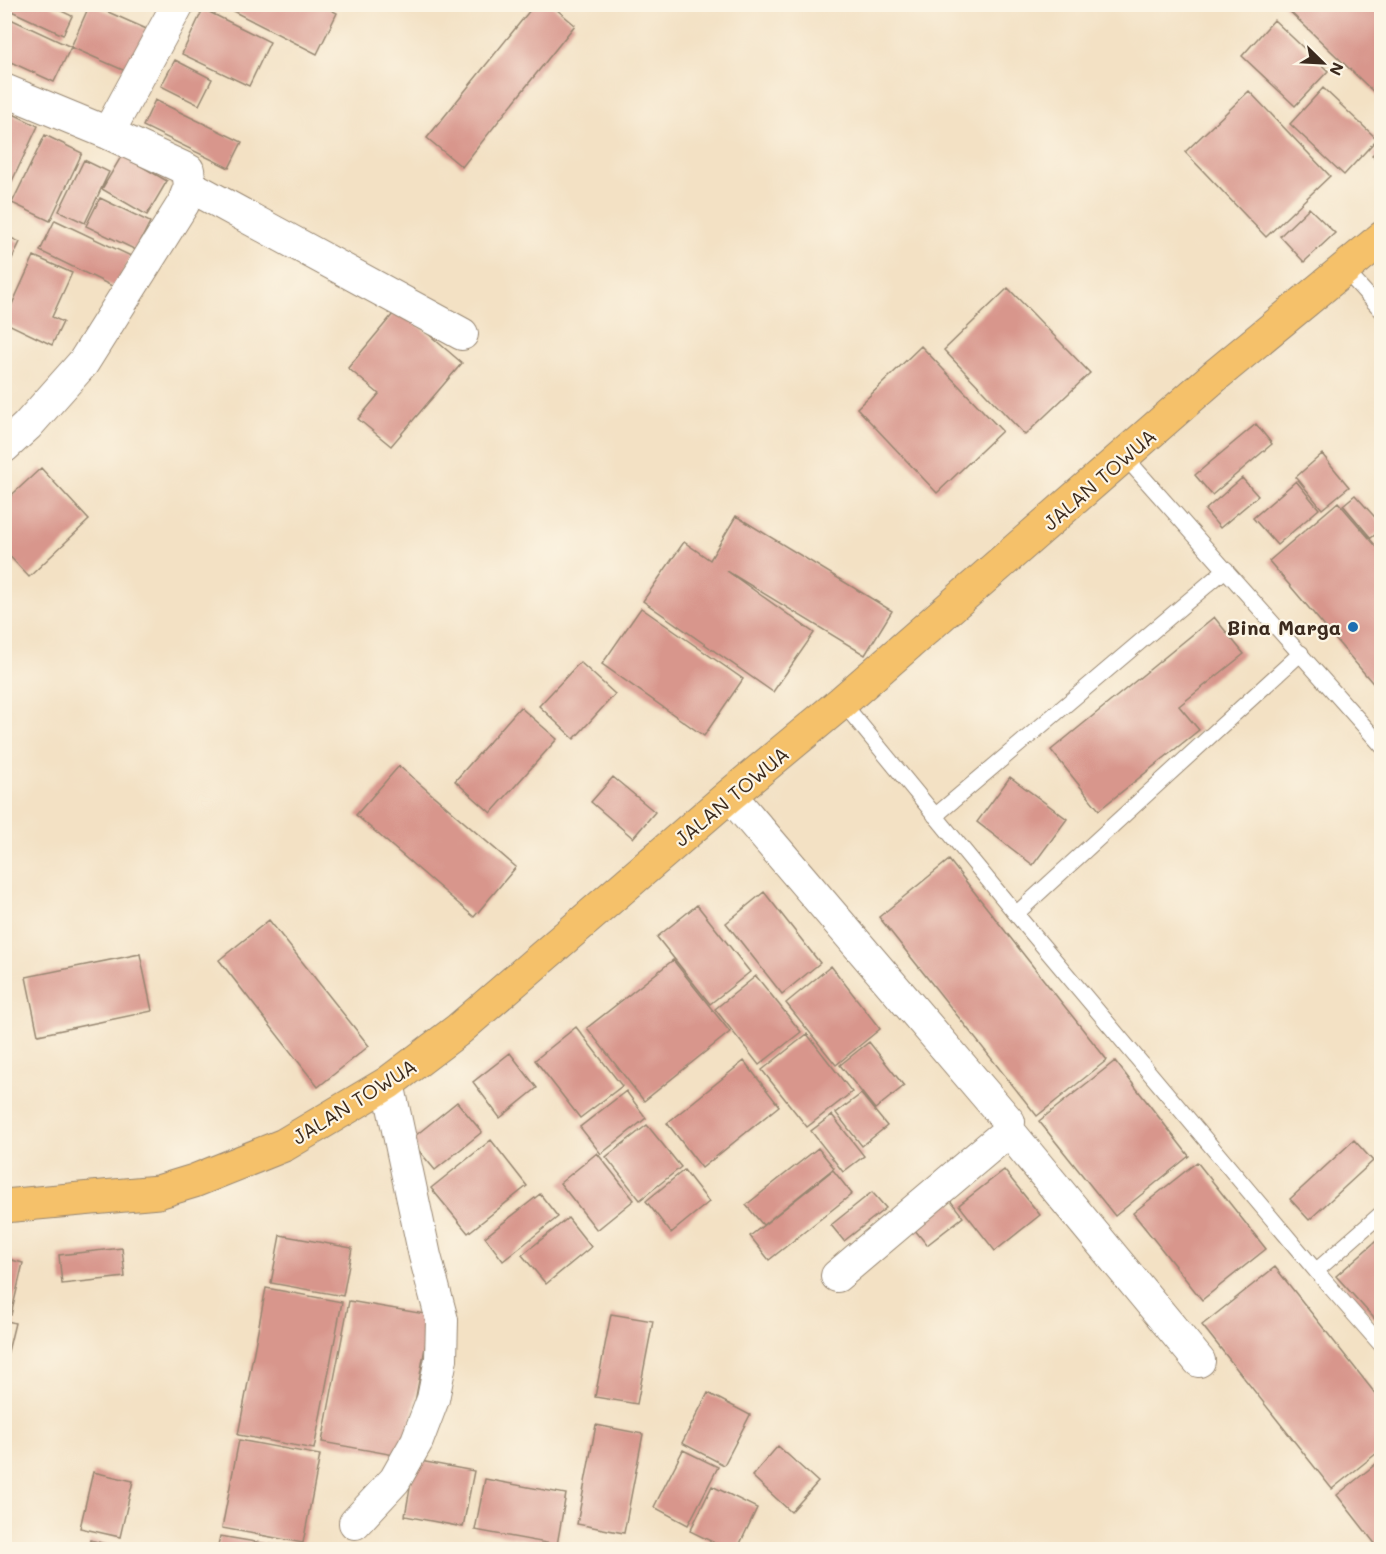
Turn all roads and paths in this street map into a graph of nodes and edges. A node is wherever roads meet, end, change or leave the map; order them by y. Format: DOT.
graph roads {
  1 [pos="178,4"];
  2 [pos="4,90"];
  3 [pos="108,133"];
  4 [pos="190,186"];
  5 [pos="1382,238"];
  6 [pos="1345,270"];
  7 [pos="1382,311"];
  8 [pos="462,334"];
  9 [pos="4,447"];
  10 [pos="1125,457"];
  11 [pos="1226,569"];
  12 [pos="1300,653"];
  13 [pos="842,702"];
  14 [pos="1382,746"];
  15 [pos="730,795"];
  16 [pos="935,816"];
  17 [pos="1016,914"];
  18 [pos="388,1083"];
  19 [pos="1008,1130"];
  20 [pos="4,1206"];
  21 [pos="1382,1213"];
  22 [pos="1316,1271"];
  23 [pos="837,1276"];
  24 [pos="1382,1347"];
  25 [pos="1199,1360"];
  26 [pos="356,1523"];
  1 -- 3 [label="street"];
  2 -- 3 [label="street"];
  3 -- 4 [label="street"];
  4 -- 8 [label="street"];
  4 -- 9 [label="street"];
  5 -- 6 [label="main road, JALAN TOWUA"];
  6 -- 7 [label="lane"];
  6 -- 10 [label="main road, JALAN TOWUA"];
  10 -- 11 [label="lane"];
  10 -- 13 [label="main road, JALAN TOWUA"];
  11 -- 12 [label="lane"];
  11 -- 16 [label="lane"];
  12 -- 14 [label="lane"];
  12 -- 17 [label="lane"];
  13 -- 15 [label="main road, JALAN TOWUA"];
  13 -- 16 [label="lane"];
  15 -- 18 [label="main road, JALAN TOWUA"];
  15 -- 19 [label="street"];
  16 -- 17 [label="lane"];
  17 -- 22 [label="lane"];
  18 -- 20 [label="main road, JALAN TOWUA"];
  18 -- 26 [label="street"];
  19 -- 23 [label="street"];
  19 -- 25 [label="street"];
  21 -- 22 [label="lane"];
  22 -- 24 [label="lane"];
}
